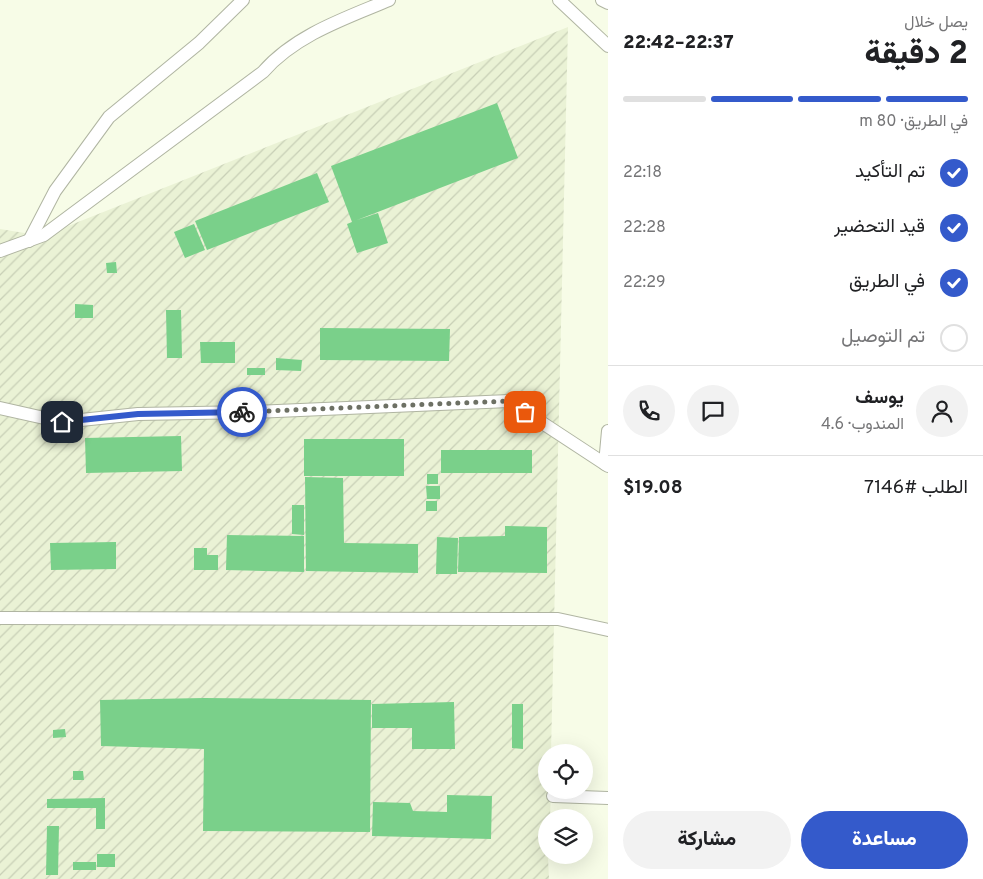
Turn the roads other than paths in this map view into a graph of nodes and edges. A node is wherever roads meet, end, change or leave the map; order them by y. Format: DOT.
graph roads {
  1 [pos="244,0"];
  2 [pos="389,0"];
  3 [pos="560,0"];
  4 [pos="602,0"];
  5 [pos="608,3"];
  6 [pos="608,46"];
  7 [pos="29,241"];
  8 [pos="2,249"];
  9 [pos="0,408"];
  10 [pos="608,431"];
  11 [pos="607,465"];
  12 [pos="0,618"];
  13 [pos="608,630"];
  14 [pos="593,797"];
  15 [pos="608,798"];
  1 -- 7 [label="street"];
  2 -- 7 [label="street"];
  3 -- 6 [label="street"];
  4 -- 5 [label="street"];
  7 -- 8 [label="street"];
  9 -- 11 [label="street"];
  10 -- 11 [label="street"];
  12 -- 13 [label="street"];
  14 -- 15 [label="street"];
}
